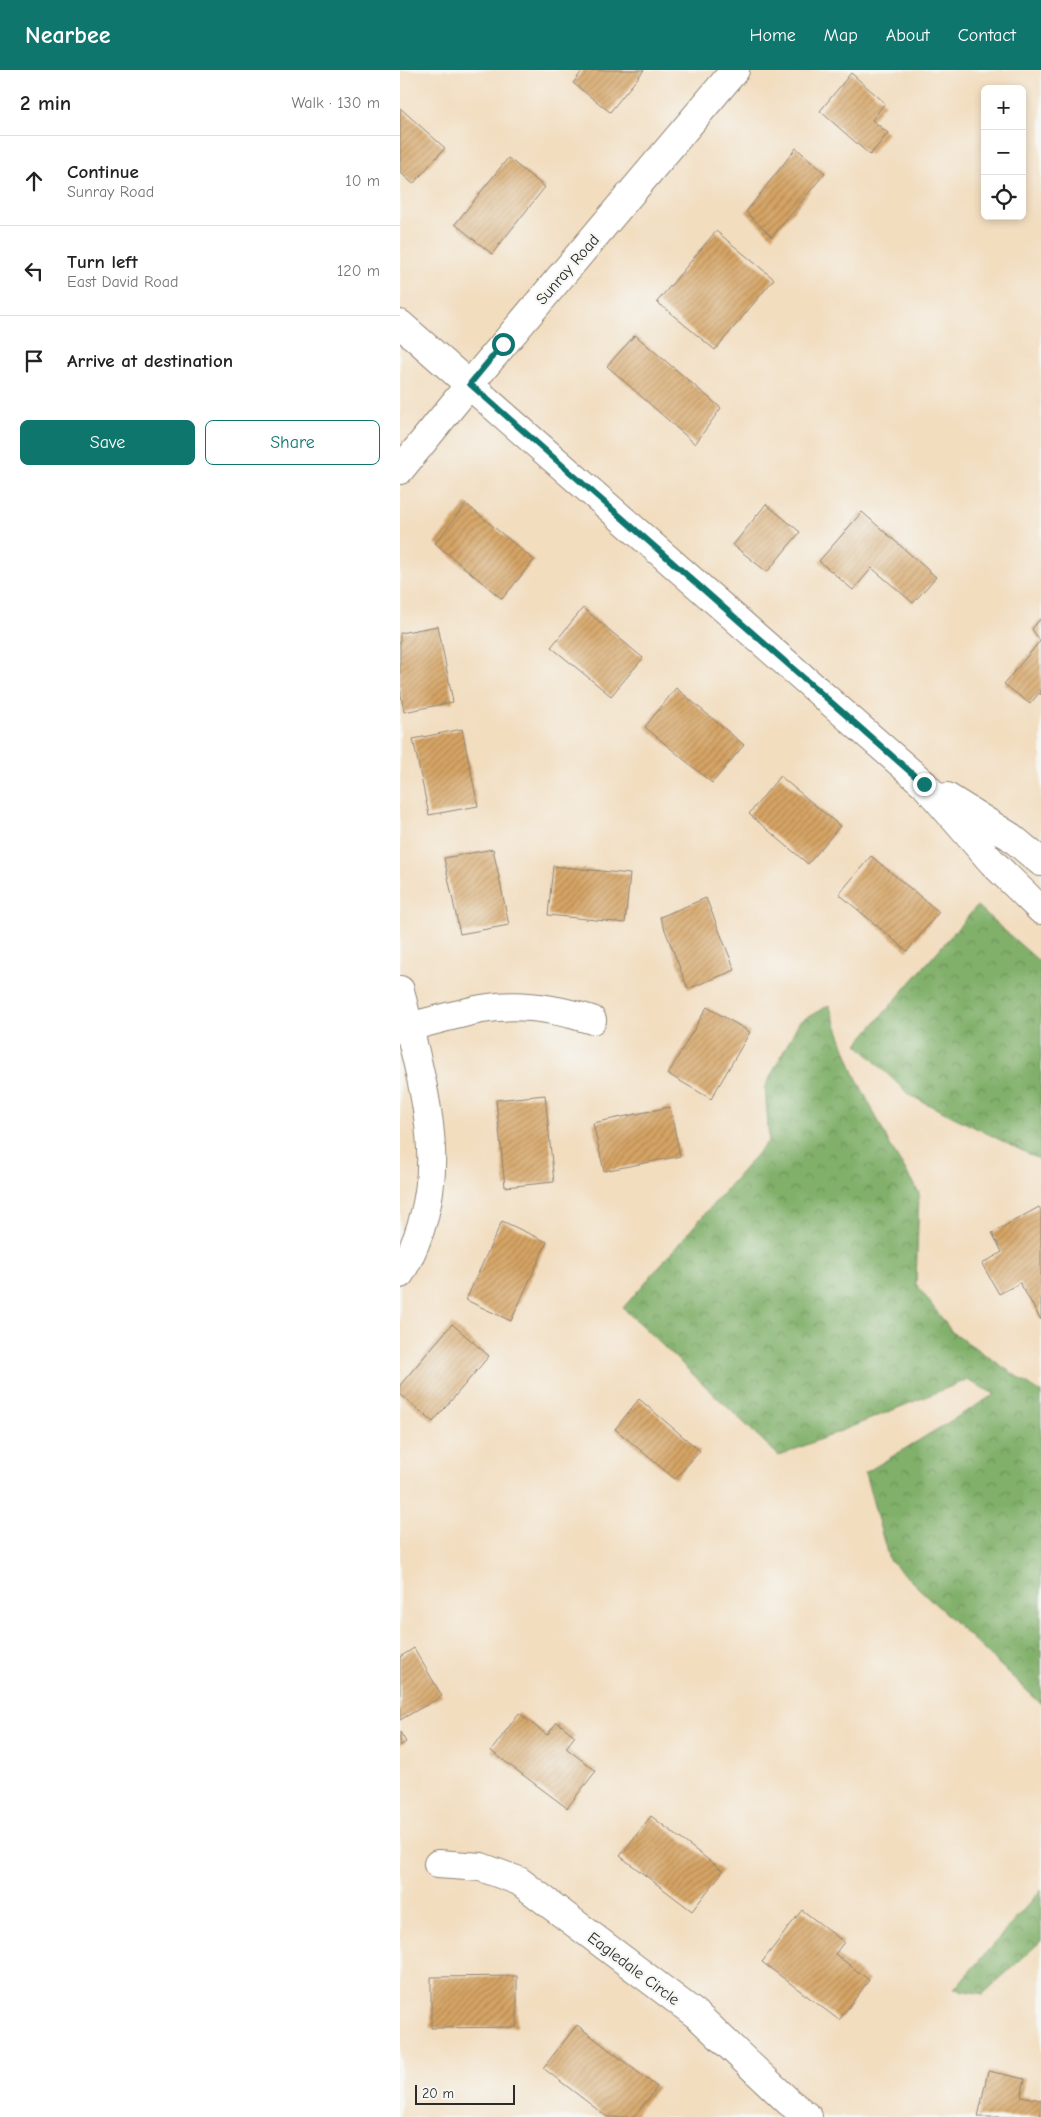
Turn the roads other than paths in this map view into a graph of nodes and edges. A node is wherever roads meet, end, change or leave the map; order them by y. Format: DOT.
graph roads {
  1 [pos="735,70"];
  2 [pos="400,324"];
  3 [pos="470,384"];
  4 [pos="400,470"];
  5 [pos="924,784"];
  6 [pos="1041,862"];
  7 [pos="1041,910"];
  8 [pos="400,990"];
  9 [pos="592,1020"];
  10 [pos="404,1028"];
  11 [pos="400,1274"];
  12 [pos="438,1864"];
  13 [pos="808,2117"];
  1 -- 3 [label="street, Sunray Road"];
  2 -- 3 [label="street"];
  3 -- 4 [label="street, Sunray Road"];
  3 -- 5 [label="street"];
  5 -- 6 [label="street"];
  5 -- 7 [label="street"];
  8 -- 10 [label="street"];
  9 -- 10 [label="street"];
  10 -- 11 [label="street"];
  12 -- 13 [label="street, Eagledale Circle"];
}
